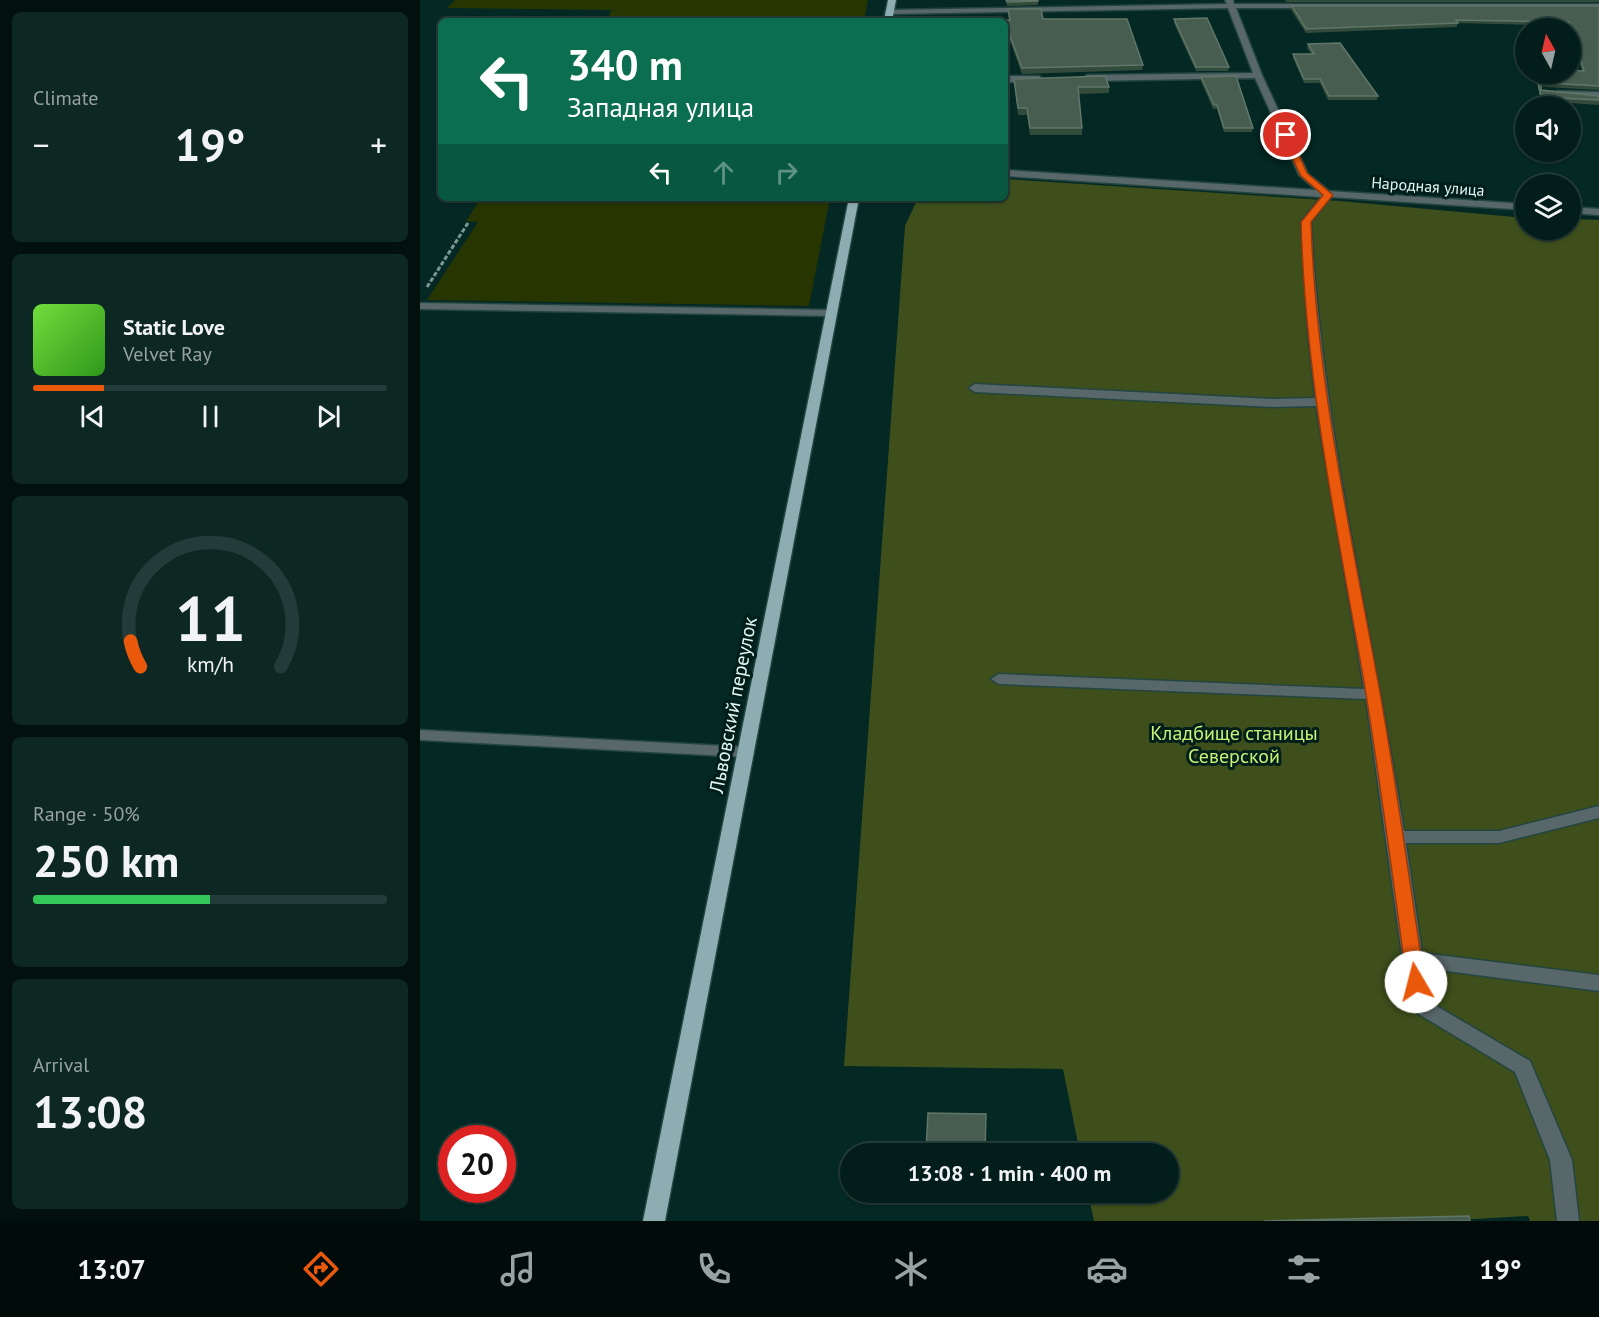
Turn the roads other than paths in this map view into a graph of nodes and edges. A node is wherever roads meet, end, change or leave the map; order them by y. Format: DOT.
graph roads {
  1 [pos="892,0"];
  2 [pos="1231,3"];
  3 [pos="1599,6"];
  4 [pos="889,17"];
  5 [pos="1258,75"];
  6 [pos="1046,78"];
  7 [pos="1081,78"];
  8 [pos="1008,79"];
  9 [pos="1545,92"];
  10 [pos="1599,95"];
  11 [pos="1008,173"];
  12 [pos="1328,195"];
  13 [pos="853,201"];
  14 [pos="1515,206"];
  15 [pos="1581,211"];
  16 [pos="1599,212"];
  17 [pos="420,306"];
  18 [pos="831,314"];
  19 [pos="975,388"];
  20 [pos="1321,402"];
  21 [pos="999,679"];
  22 [pos="1373,694"];
  23 [pos="420,735"];
  24 [pos="745,752"];
  25 [pos="1599,812"];
  26 [pos="1396,837"];
  27 [pos="1413,959"];
  28 [pos="1599,983"];
  29 [pos="654,1221"];
  30 [pos="1568,1221"];
  1 -- 4 [label="main road"];
  2 -- 3 [label="street"];
  2 -- 4 [label="street"];
  2 -- 5 [label="street"];
  5 -- 7 [label="street"];
  5 -- 12 [label="street"];
  6 -- 8 [label="street"];
  9 -- 10 [label="street"];
  11 -- 12 [label="street, Народная улица"];
  12 -- 14 [label="street, Народная улица"];
  12 -- 20 [label="street"];
  13 -- 18 [label="main road, Львовский переулок"];
  15 -- 16 [label="street"];
  17 -- 18 [label="street"];
  18 -- 24 [label="main road, Львовский переулок"];
  19 -- 20 [label="street"];
  20 -- 22 [label="street"];
  21 -- 22 [label="street"];
  22 -- 26 [label="street"];
  23 -- 24 [label="street"];
  24 -- 29 [label="main road, Львовский переулок"];
  25 -- 26 [label="street"];
  26 -- 27 [label="street"];
  27 -- 28 [label="street"];
  27 -- 30 [label="street"];
}
